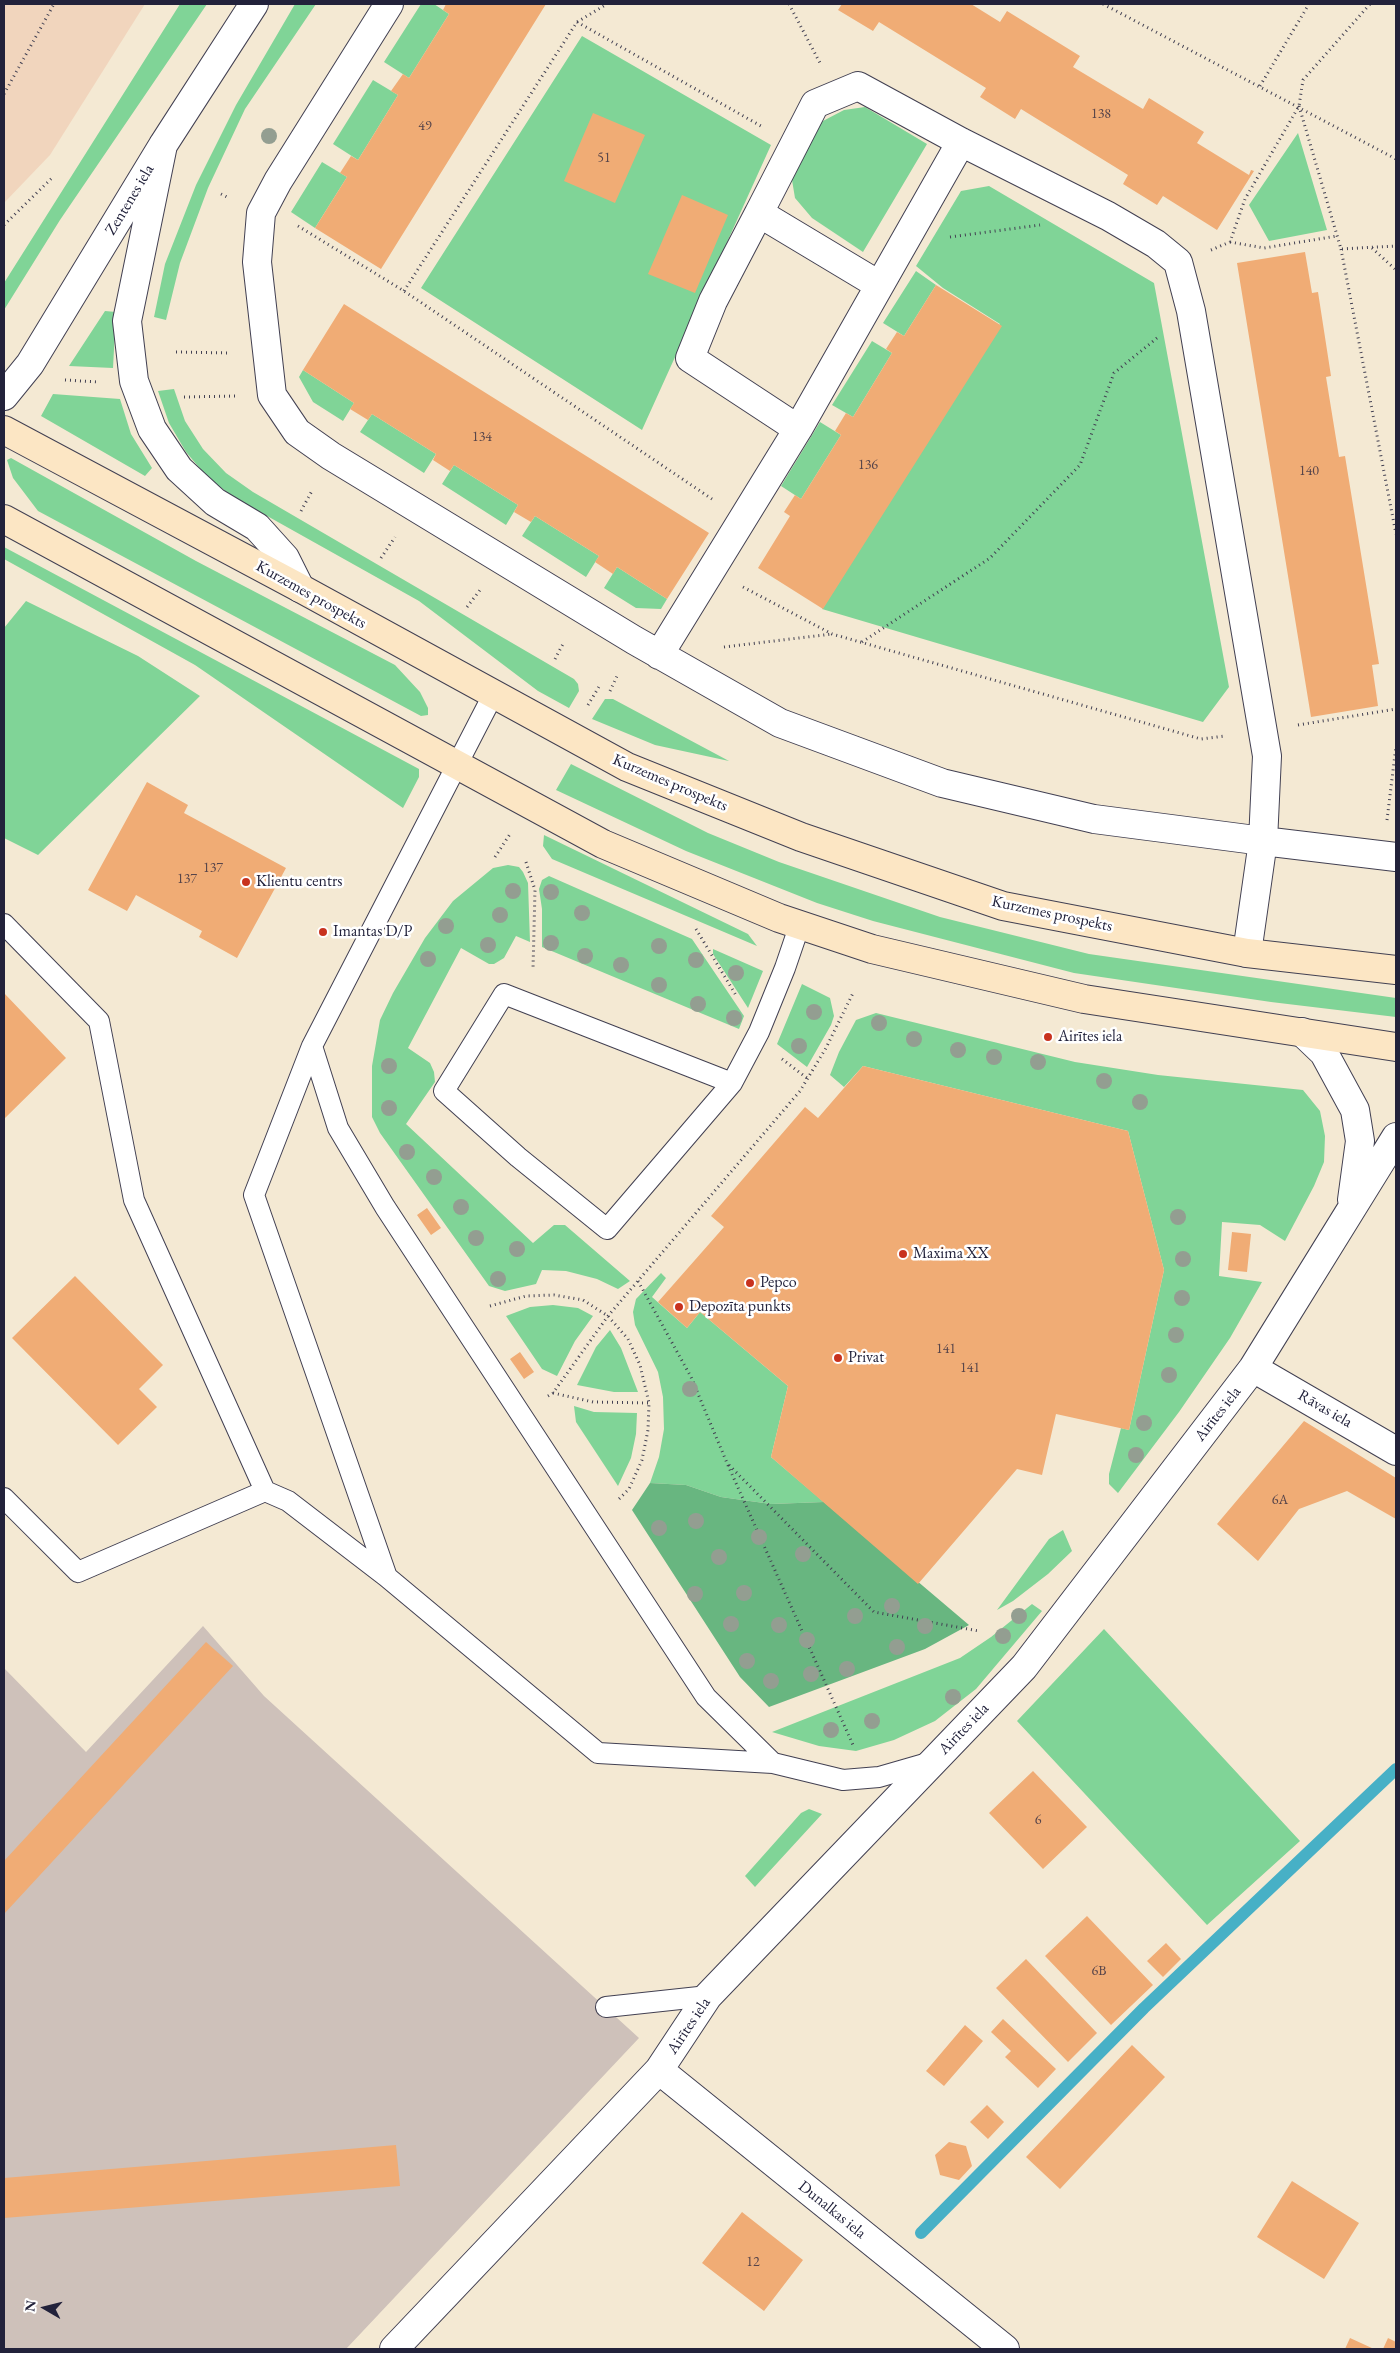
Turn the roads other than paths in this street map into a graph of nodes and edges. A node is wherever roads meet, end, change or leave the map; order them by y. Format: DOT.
graph roads {
  1 [pos="254,4"];
  2 [pos="389,4"];
  3 [pos="961,142"];
  4 [pos="163,145"];
  5 [pos="759,213"];
  6 [pos="878,285"];
  7 [pos="4,396"];
  8 [pos="798,429"];
  9 [pos="4,430"];
  10 [pos="4,519"];
  11 [pos="300,588"];
  12 [pos="660,655"];
  13 [pos="493,695"];
  14 [pos="457,767"];
  15 [pos="1263,841"];
  16 [pos="1390,856"];
  17 [pos="4,924"];
  18 [pos="800,924"];
  19 [pos="1247,952"];
  20 [pos="1396,970"];
  21 [pos="1302,1032"];
  22 [pos="312,1046"];
  23 [pos="1396,1047"];
  24 [pos="732,1083"];
  25 [pos="1396,1137"];
  26 [pos="1351,1207"];
  27 [pos="1253,1368"];
  28 [pos="1396,1451"];
  29 [pos="265,1491"];
  30 [pos="4,1498"];
  31 [pos="387,1577"];
  32 [pos="773,1762"];
  33 [pos="933,1762"];
  34 [pos="708,1996"];
  35 [pos="606,2007"];
  36 [pos="659,2070"];
  37 [pos="394,2349"];
  38 [pos="1005,2349"];
  1 -- 4 [label="street, Zentenes iela"];
  2 -- 12 [label="street"];
  3 -- 5 [label="street"];
  3 -- 6 [label="street"];
  3 -- 15 [label="street"];
  4 -- 7 [label="street, Zentenes iela"];
  4 -- 11 [label="street"];
  5 -- 6 [label="street"];
  5 -- 8 [label="street"];
  6 -- 8 [label="street"];
  8 -- 12 [label="street"];
  9 -- 11 [label="main road, Kurzemes prospekts"];
  10 -- 14 [label="main road"];
  11 -- 13 [label="main road, Kurzemes prospekts"];
  12 -- 15 [label="street"];
  13 -- 14 [label="lane"];
  13 -- 19 [label="main road, Kurzemes prospekts"];
  14 -- 18 [label="main road"];
  14 -- 22 [label="lane"];
  15 -- 16 [label="street"];
  15 -- 19 [label="street"];
  17 -- 29 [label="lane"];
  18 -- 21 [label="main road"];
  18 -- 24 [label="lane"];
  19 -- 20 [label="main road, Kurzemes prospekts"];
  21 -- 23 [label="main road"];
  21 -- 26 [label="street, Airītes iela"];
  22 -- 31 [label="lane"];
  22 -- 32 [label="lane"];
  24 -- 24 [label="lane"];
  25 -- 26 [label="street"];
  26 -- 27 [label="street, Airītes iela"];
  27 -- 28 [label="street, Rāvas iela"];
  27 -- 33 [label="street, Airītes iela"];
  29 -- 30 [label="lane"];
  29 -- 31 [label="lane"];
  31 -- 32 [label="lane"];
  32 -- 33 [label="lane"];
  33 -- 34 [label="street, Airītes iela"];
  34 -- 35 [label="lane"];
  34 -- 36 [label="street, Airītes iela"];
  36 -- 37 [label="street, Airītes iela"];
  36 -- 38 [label="street, Dunalkas iela"];
}
